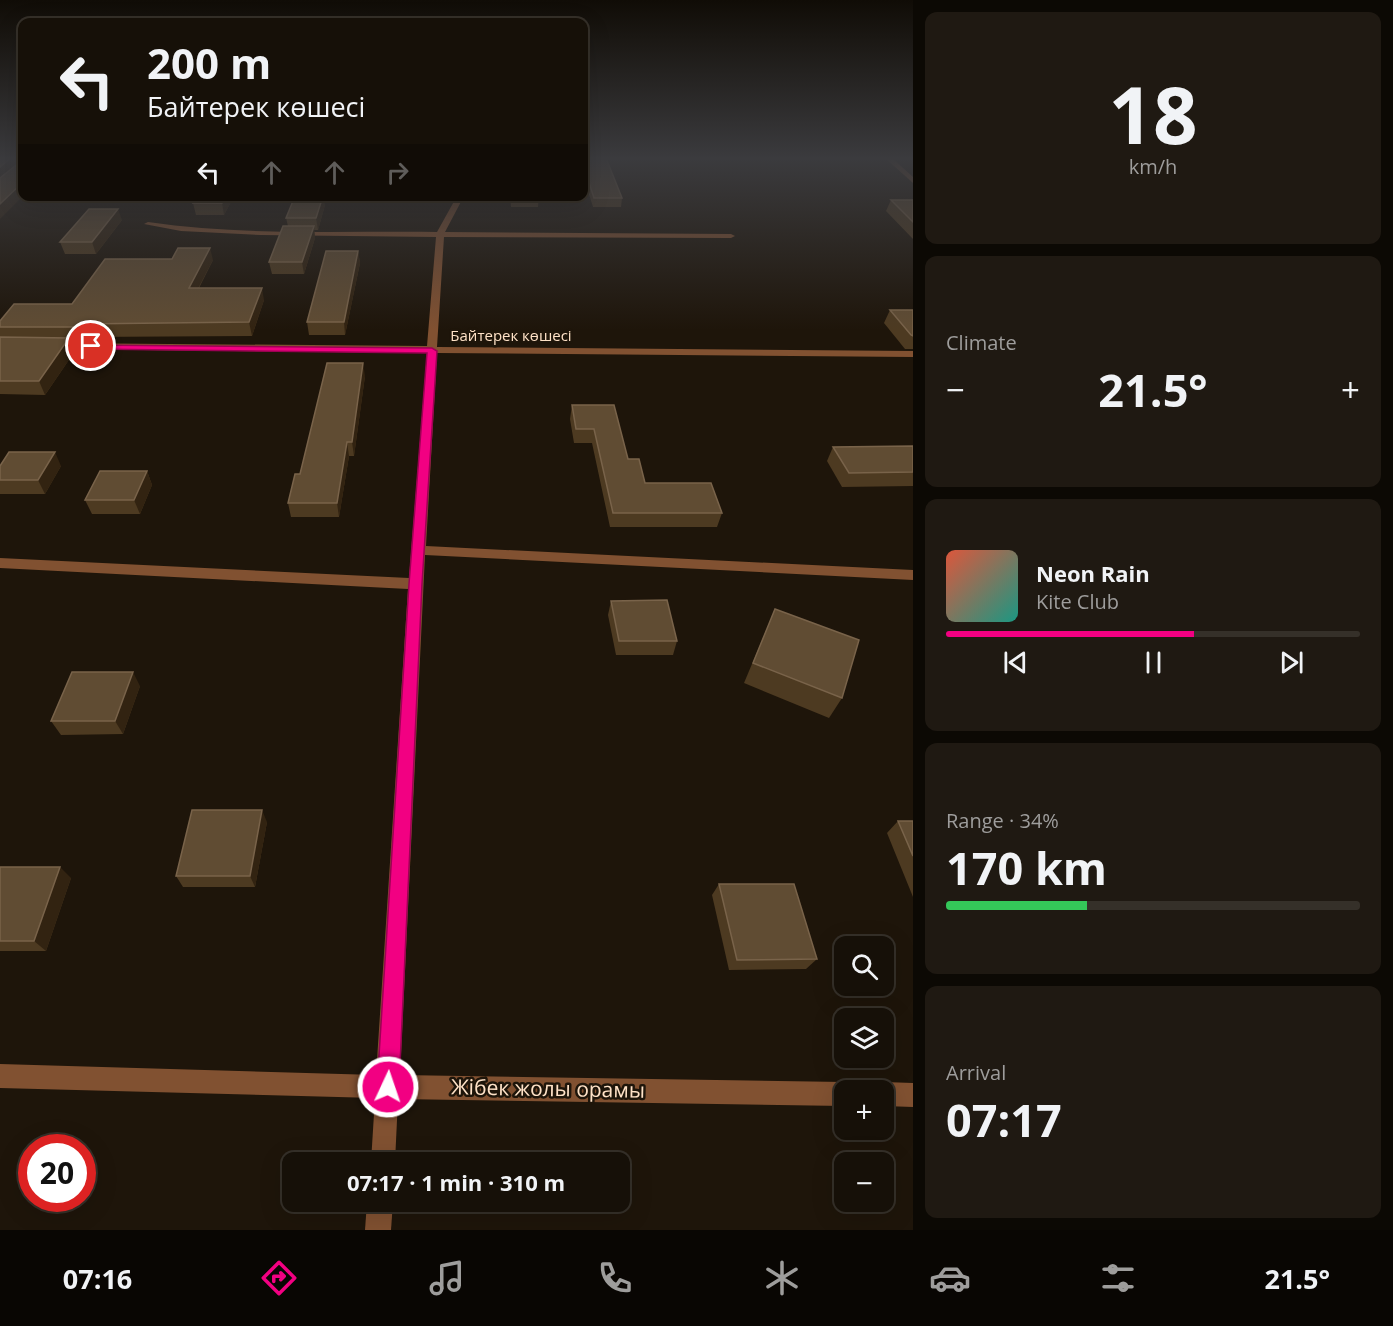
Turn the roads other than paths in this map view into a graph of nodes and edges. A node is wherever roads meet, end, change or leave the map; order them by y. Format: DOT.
graph roads {
  1 [pos="451,214"];
  2 [pos="148,224"];
  3 [pos="440,234"];
  4 [pos="731,236"];
  5 [pos="35,346"];
  6 [pos="432,351"];
  7 [pos="913,354"];
  8 [pos="418,550"];
  9 [pos="0,563"];
  10 [pos="913,575"];
  11 [pos="416,584"];
  12 [pos="0,1076"];
  13 [pos="388,1087"];
  14 [pos="834,1094"];
  15 [pos="894,1094"];
  16 [pos="913,1095"];
  17 [pos="384,1152"];
  18 [pos="379,1212"];
  19 [pos="378,1230"];
  1 -- 3 [label="street"];
  2 -- 3 [label="street"];
  3 -- 4 [label="street"];
  3 -- 6 [label="street"];
  5 -- 6 [label="street, Байтерек көшесі"];
  6 -- 7 [label="street, Байтерек көшесі"];
  6 -- 8 [label="street"];
  8 -- 10 [label="street"];
  8 -- 11 [label="street"];
  9 -- 11 [label="street"];
  11 -- 13 [label="street"];
  12 -- 13 [label="street, Жібек жолы орамы"];
  13 -- 14 [label="street, Жібек жолы орамы"];
  13 -- 17 [label="street"];
  15 -- 16 [label="street"];
  18 -- 19 [label="street"];
}
